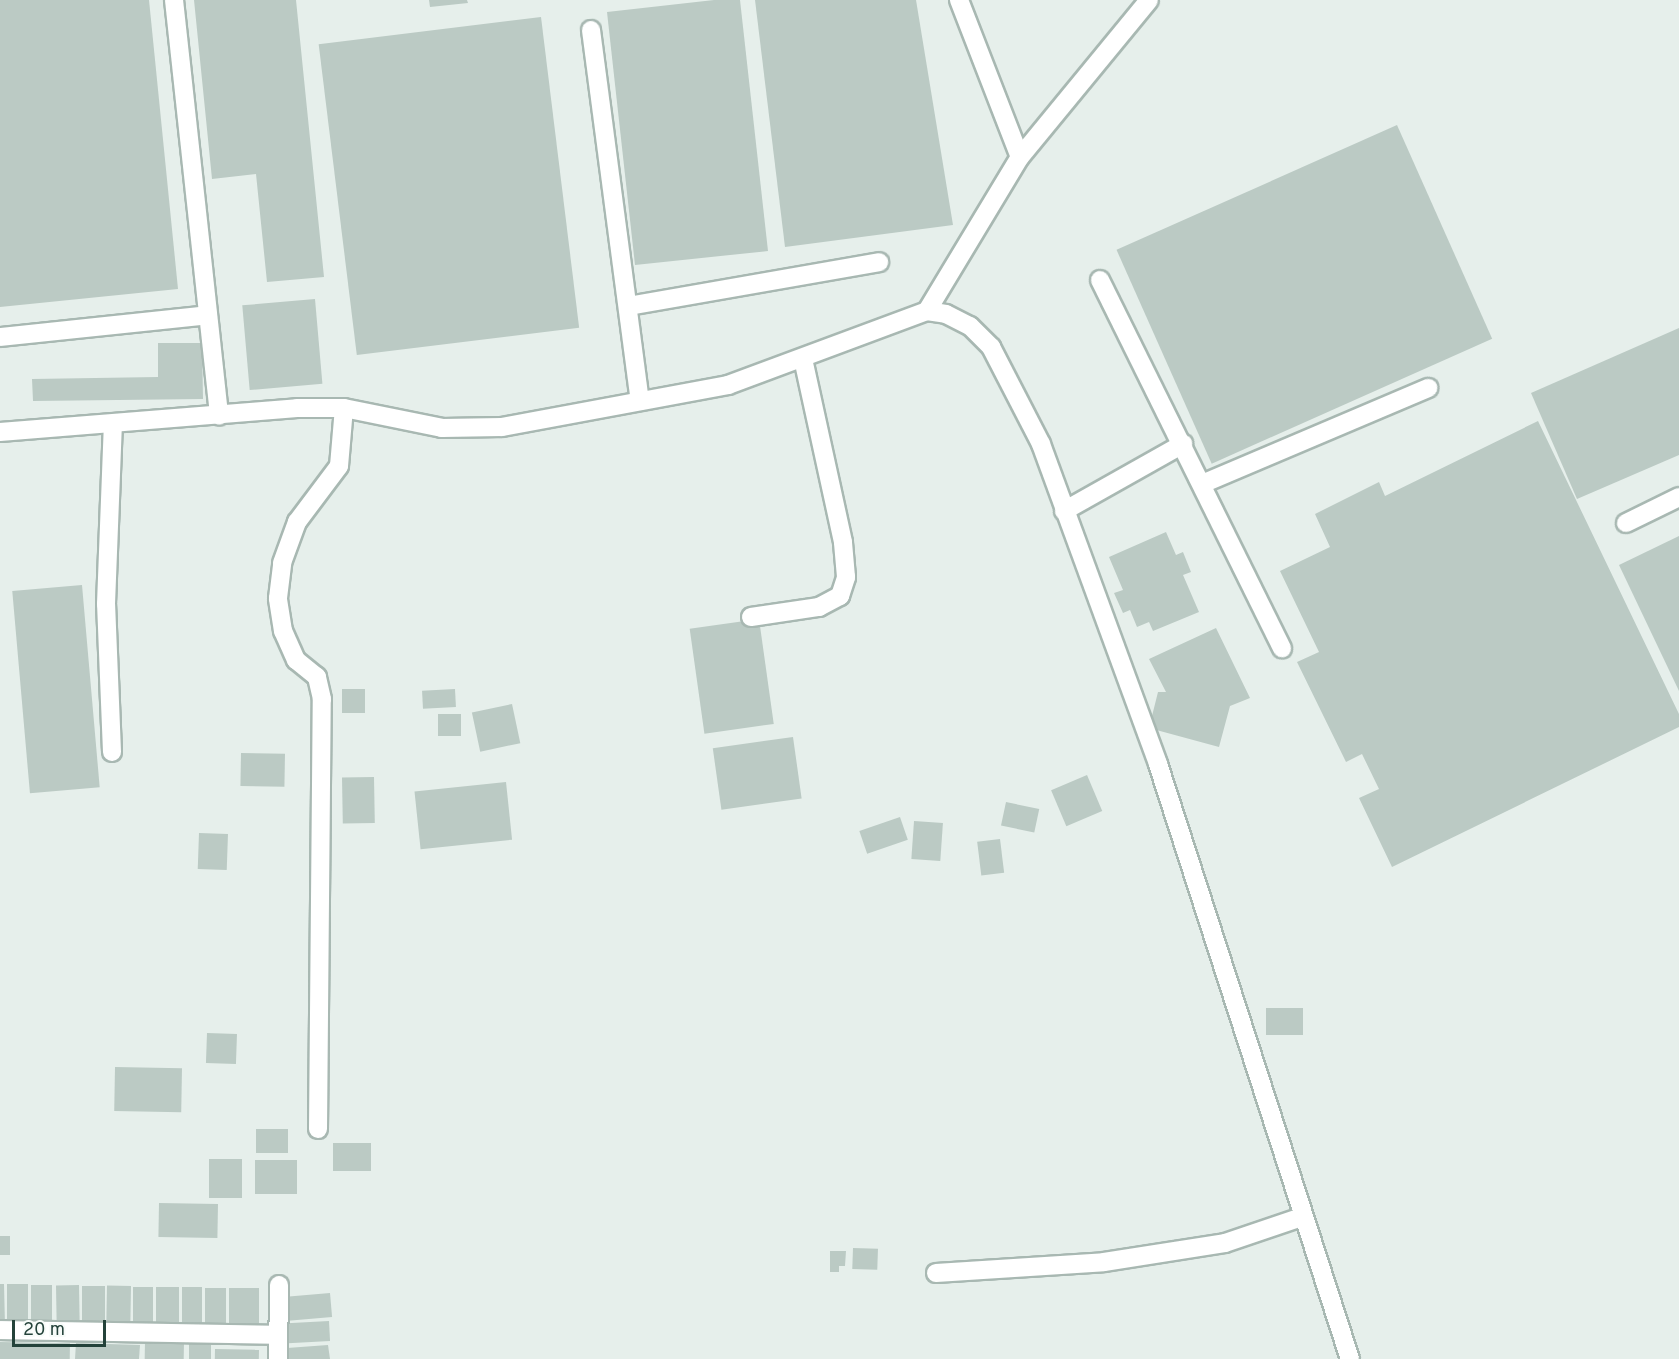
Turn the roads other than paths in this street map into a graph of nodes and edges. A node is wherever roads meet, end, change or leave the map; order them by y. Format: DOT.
graph roads {
  1 [pos="174,0"];
  2 [pos="959,0"];
  3 [pos="1149,0"];
  4 [pos="591,30"];
  5 [pos="1020,157"];
  6 [pos="879,262"];
  7 [pos="1100,280"];
  8 [pos="628,306"];
  9 [pos="927,311"];
  10 [pos="208,315"];
  11 [pos="0,337"];
  12 [pos="803,358"];
  13 [pos="1428,388"];
  14 [pos="640,401"];
  15 [pos="344,408"];
  16 [pos="219,416"];
  17 [pos="112,425"];
  18 [pos="0,432"];
  19 [pos="1184,444"];
  20 [pos="1202,484"];
  21 [pos="1679,497"];
  22 [pos="1064,511"];
  23 [pos="1626,523"];
  24 [pos="752,616"];
  25 [pos="1282,648"];
  26 [pos="112,752"];
  27 [pos="318,1129"];
  28 [pos="1302,1218"];
  29 [pos="936,1273"];
  30 [pos="279,1285"];
  31 [pos="0,1330"];
  32 [pos="278,1335"];
  33 [pos="278,1359"];
  34 [pos="1350,1359"];
  1 -- 10 [label="street"];
  2 -- 5 [label="street"];
  3 -- 5 [label="street"];
  4 -- 8 [label="street"];
  5 -- 9 [label="street"];
  6 -- 8 [label="street"];
  7 -- 19 [label="street"];
  8 -- 14 [label="street"];
  9 -- 12 [label="street"];
  9 -- 22 [label="street"];
  10 -- 11 [label="street"];
  10 -- 16 [label="street"];
  12 -- 14 [label="street"];
  12 -- 24 [label="street"];
  13 -- 20 [label="street"];
  14 -- 15 [label="street"];
  15 -- 16 [label="street"];
  15 -- 27 [label="street"];
  16 -- 17 [label="street"];
  17 -- 18 [label="street"];
  17 -- 26 [label="street"];
  19 -- 20 [label="street"];
  19 -- 22 [label="street"];
  20 -- 25 [label="street"];
  21 -- 23 [label="street"];
  22 -- 28 [label="street"];
  28 -- 29 [label="street"];
  28 -- 34 [label="street"];
  30 -- 32 [label="street"];
  31 -- 32 [label="street"];
  32 -- 33 [label="street"];
}
